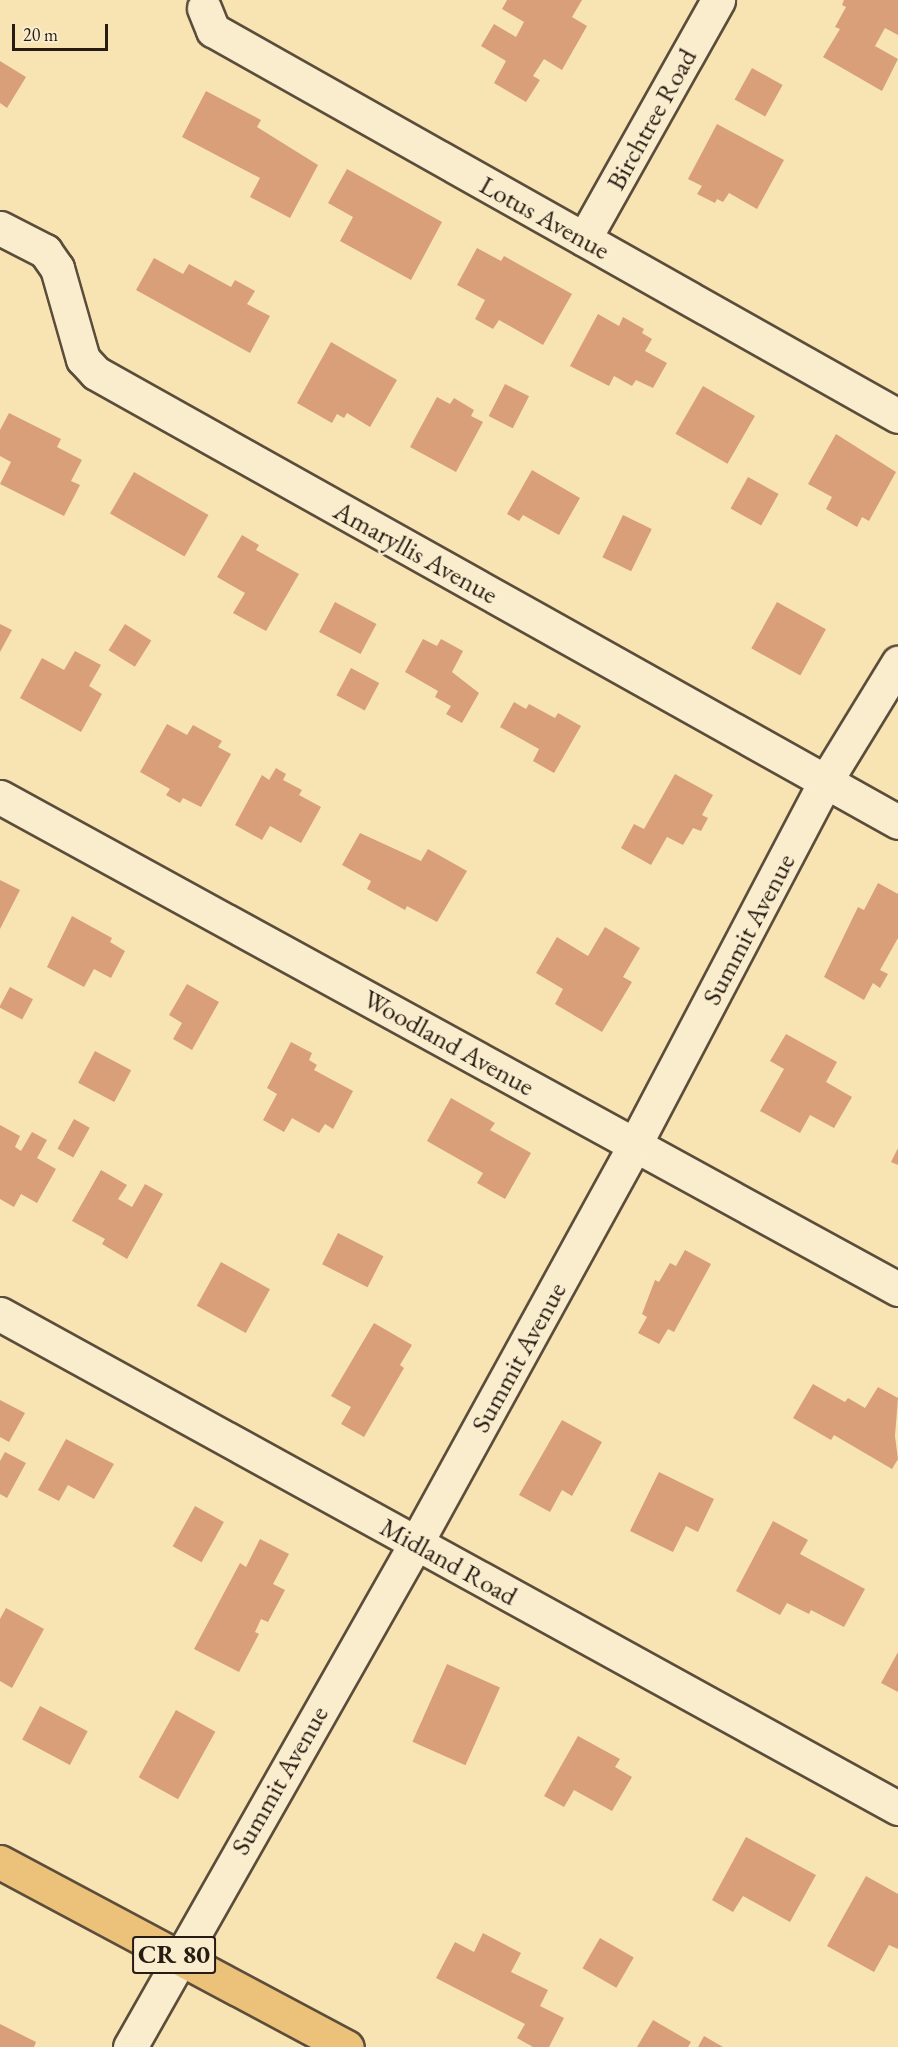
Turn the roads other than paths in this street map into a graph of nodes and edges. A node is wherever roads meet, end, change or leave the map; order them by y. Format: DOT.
graph roads {
  1 [pos="718,0"];
  2 [pos="204,8"];
  3 [pos="0,228"];
  4 [pos="584,239"];
  5 [pos="898,416"];
  6 [pos="898,663"];
  7 [pos="825,782"];
  8 [pos="0,797"];
  9 [pos="898,822"];
  10 [pos="636,1144"];
  11 [pos="898,1289"];
  12 [pos="0,1314"];
  13 [pos="416,1543"];
  14 [pos="898,1808"];
  15 [pos="0,1862"];
  16 [pos="178,1957"];
  17 [pos="130,2047"];
  18 [pos="348,2047"];
  1 -- 4 [label="street, Birchtree Road"];
  2 -- 4 [label="street, Lotus Avenue"];
  3 -- 7 [label="street, Amaryllis Avenue"];
  4 -- 5 [label="street, Lotus Avenue"];
  6 -- 7 [label="street, Summit Avenue"];
  7 -- 9 [label="street, Amaryllis Avenue"];
  7 -- 10 [label="street, Summit Avenue"];
  8 -- 10 [label="street, Woodland Avenue"];
  10 -- 11 [label="street, Woodland Avenue"];
  10 -- 13 [label="street, Summit Avenue"];
  12 -- 13 [label="street, Midland Road"];
  13 -- 14 [label="street, Midland Road"];
  13 -- 16 [label="street, Summit Avenue"];
  15 -- 16 [label="main road, CR 80"];
  16 -- 17 [label="street, Summit Avenue"];
  16 -- 18 [label="main road, CR 80"];
}
